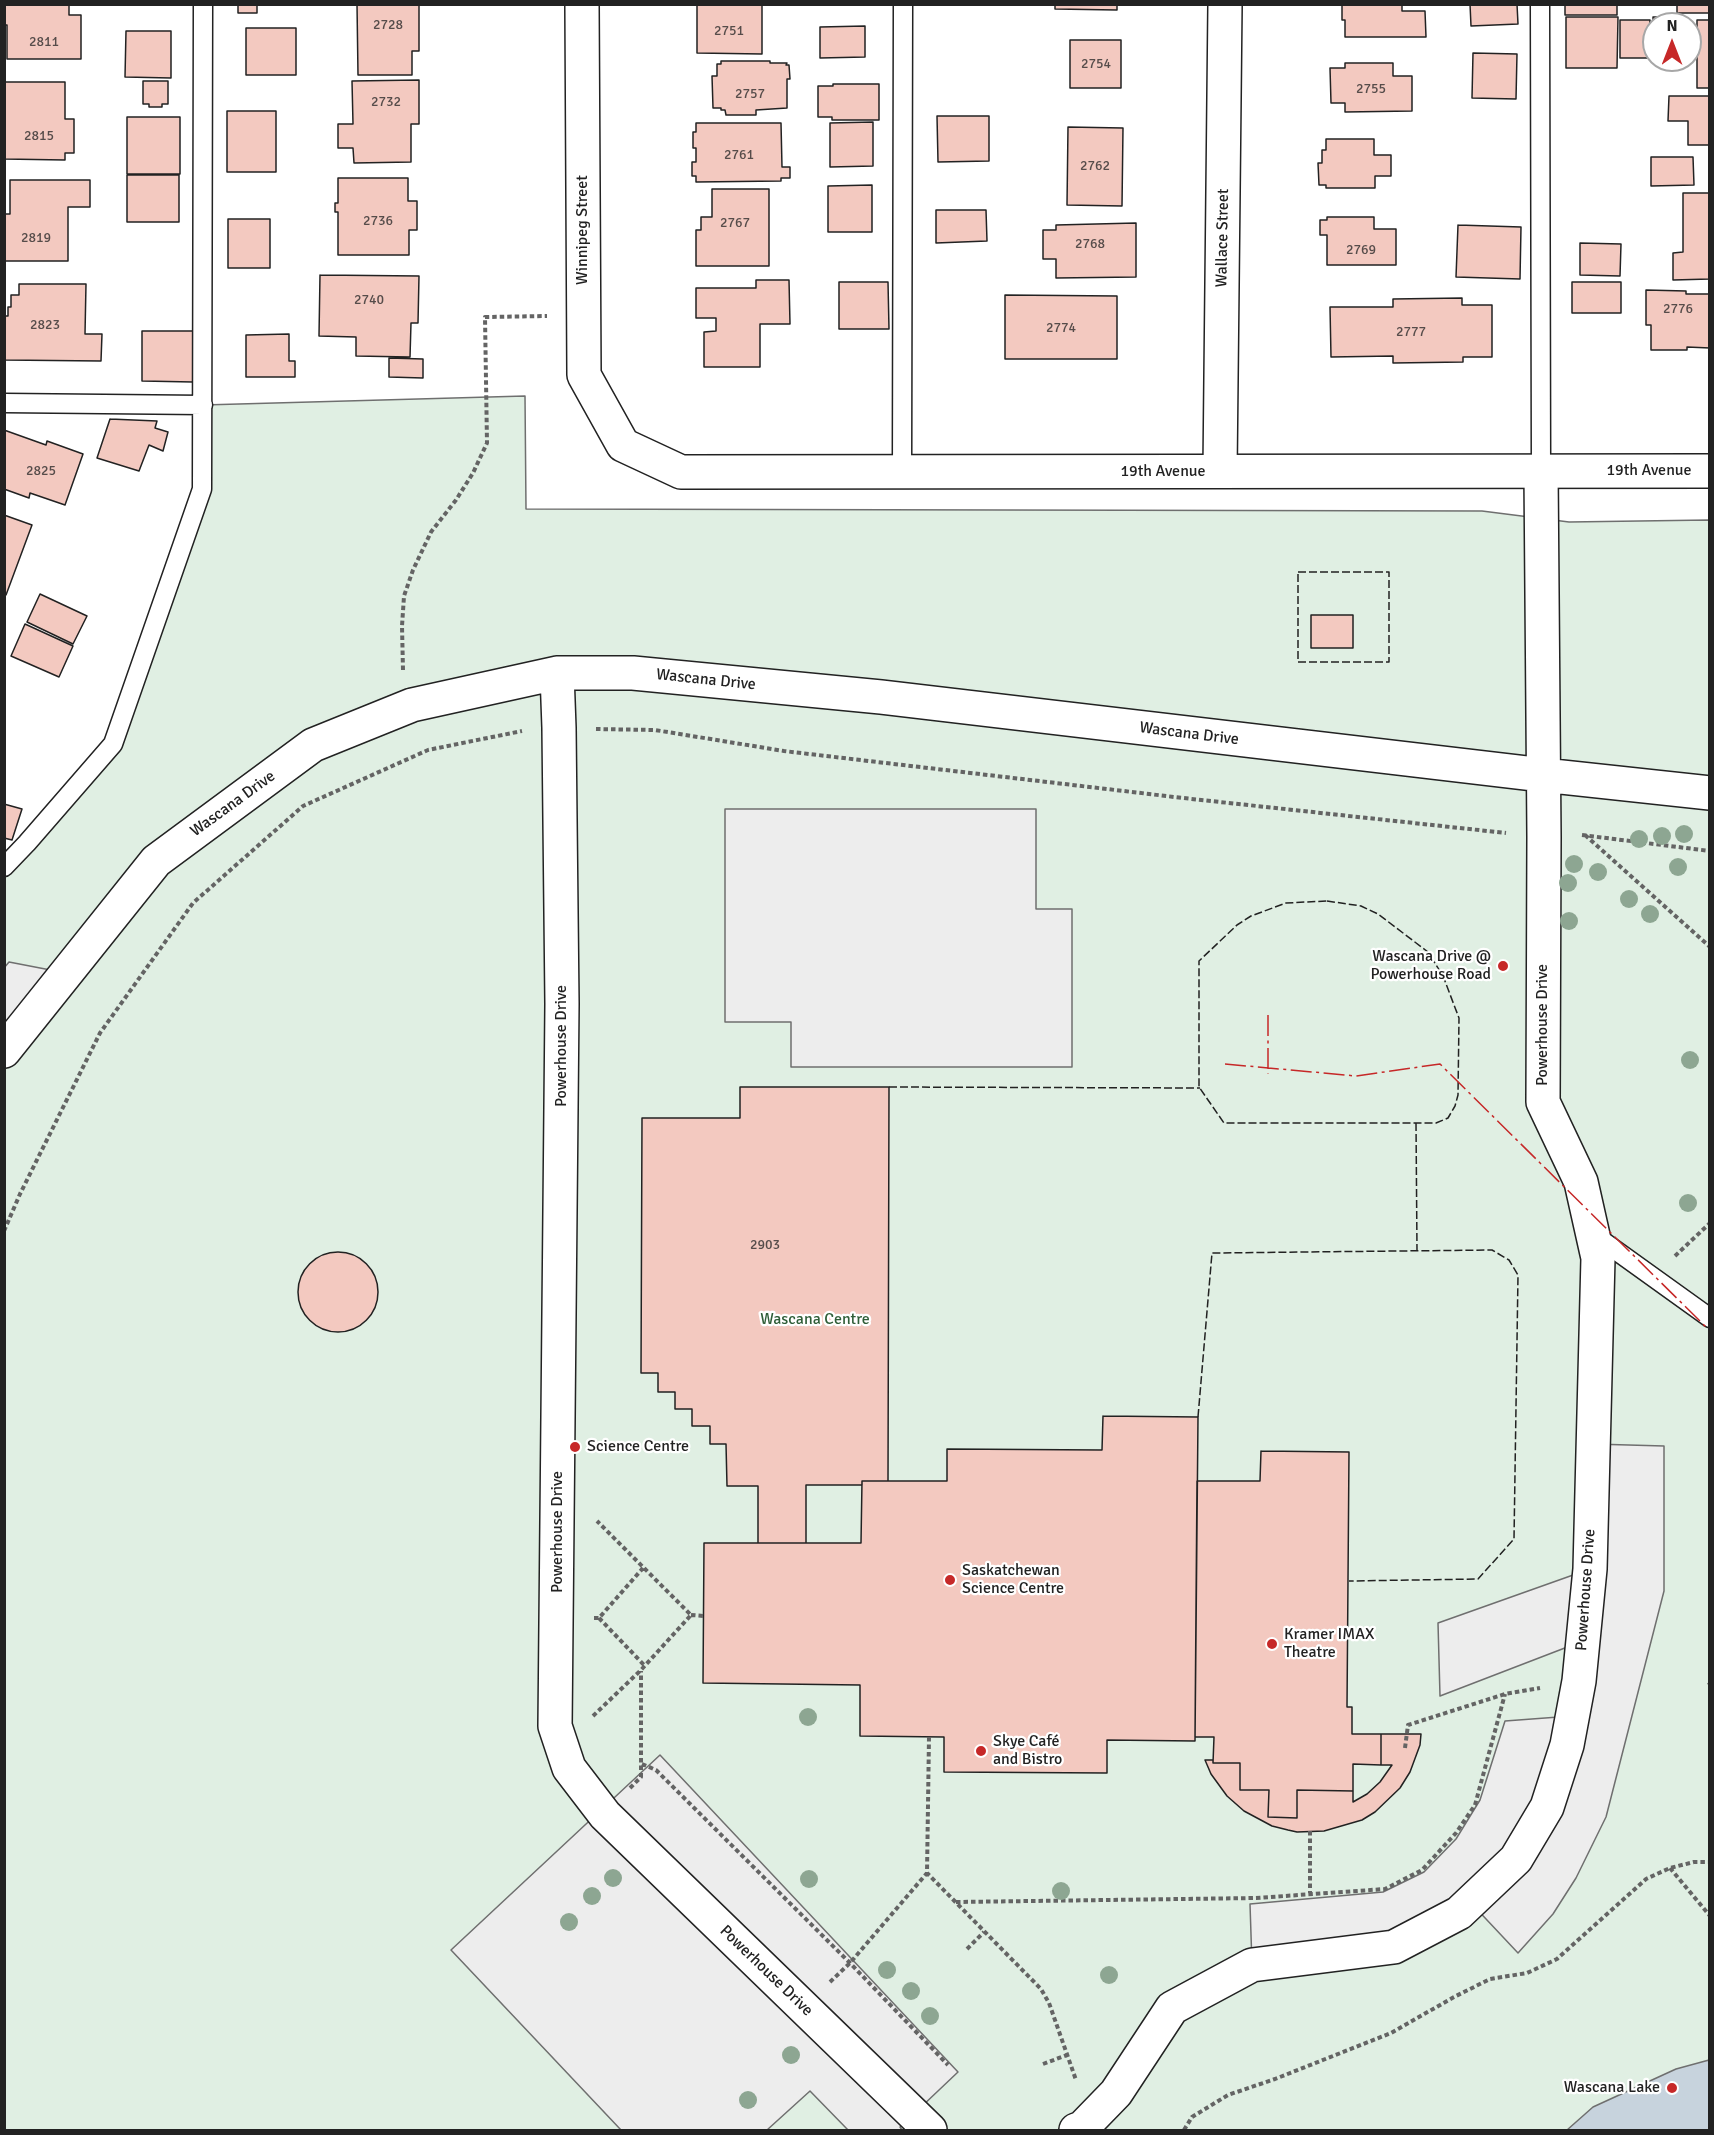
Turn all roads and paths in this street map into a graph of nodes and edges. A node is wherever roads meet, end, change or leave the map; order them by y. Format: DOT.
graph roads {
  1 [pos="203,4"];
  2 [pos="582,4"];
  3 [pos="903,4"];
  4 [pos="1225,4"];
  5 [pos="1540,4"];
  6 [pos="583,316"];
  7 [pos="4,403"];
  8 [pos="203,405"];
  9 [pos="622,445"];
  10 [pos="1220,471"];
  11 [pos="1541,471"];
  12 [pos="1710,471"];
  13 [pos="902,472"];
  14 [pos="556,673"];
  15 [pos="412,705"];
  16 [pos="559,728"];
  17 [pos="428,750"];
  18 [pos="1543,775"];
  19 [pos="1710,793"];
  20 [pos="1584,834"];
  21 [pos="1544,837"];
  22 [pos="1710,850"];
  23 [pos="4,867"];
  24 [pos="1710,947"];
  25 [pos="4,1051"];
  26 [pos="1710,1223"];
  27 [pos="4,1231"];
  28 [pos="1593,1234"];
  29 [pos="1653,1277"];
  30 [pos="1710,1317"];
  31 [pos="558,1484"];
  32 [pos="643,1568"];
  33 [pos="691,1615"];
  34 [pos="704,1616"];
  35 [pos="557,1618"];
  36 [pos="599,1618"];
  37 [pos="645,1666"];
  38 [pos="641,1670"];
  39 [pos="1579,1681"];
  40 [pos="1505,1694"];
  41 [pos="929,1737"];
  42 [pos="562,1746"];
  43 [pos="1405,1748"];
  44 [pos="642,1764"];
  45 [pos="605,1815"];
  46 [pos="1310,1831"];
  47 [pos="1710,1862"];
  48 [pos="1670,1868"];
  49 [pos="927,1873"];
  50 [pos="1310,1893"];
  51 [pos="956,1902"];
  52 [pos="1710,1916"];
  53 [pos="984,1932"];
  54 [pos="968,1949"];
  55 [pos="850,1963"];
  56 [pos="803,2008"];
  57 [pos="1067,2055"];
  58 [pos="1043,2064"];
  59 [pos="948,2065"];
  60 [pos="1083,2126"];
  61 [pos="930,2130"];
  62 [pos="1184,2130"];
  1 -- 8 [label="lane"];
  2 -- 6 [label="street, Winnipeg Street"];
  3 -- 13 [label="lane"];
  4 -- 10 [label="street, Wallace Street"];
  5 -- 11 [label="lane"];
  6 -- 9 [label="street, Winnipeg Street"];
  6 -- 15 [label="path"];
  7 -- 8 [label="lane"];
  8 -- 23 [label="lane"];
  9 -- 13 [label="street, 19th Avenue"];
  10 -- 11 [label="street, 19th Avenue"];
  10 -- 13 [label="street, 19th Avenue"];
  11 -- 12 [label="street, 19th Avenue"];
  11 -- 18 [label="street"];
  14 -- 15 [label="street, Wascana Drive"];
  14 -- 16 [label="street, Powerhouse Drive"];
  14 -- 18 [label="street, Wascana Drive"];
  15 -- 17 [label="path"];
  15 -- 25 [label="street, Wascana Drive"];
  16 -- 17 [label="path"];
  16 -- 21 [label="path"];
  16 -- 31 [label="street, Powerhouse Drive"];
  17 -- 27 [label="path"];
  18 -- 19 [label="street, Wascana Drive"];
  18 -- 21 [label="street, Powerhouse Drive"];
  20 -- 21 [label="path"];
  20 -- 22 [label="path"];
  20 -- 24 [label="path"];
  21 -- 28 [label="street, Powerhouse Drive"];
  26 -- 29 [label="path"];
  28 -- 29 [label="lane"];
  28 -- 39 [label="street, Powerhouse Drive"];
  29 -- 30 [label="lane"];
  31 -- 32 [label="path"];
  31 -- 35 [label="street, Powerhouse Drive"];
  32 -- 33 [label="path"];
  32 -- 36 [label="path"];
  33 -- 34 [label="path"];
  33 -- 37 [label="path"];
  35 -- 36 [label="path"];
  35 -- 42 [label="street, Powerhouse Drive"];
  36 -- 37 [label="path"];
  37 -- 38 [label="path"];
  38 -- 42 [label="path"];
  38 -- 44 [label="path"];
  39 -- 40 [label="path"];
  39 -- 60 [label="street, Powerhouse Drive"];
  40 -- 43 [label="path"];
  40 -- 50 [label="path"];
  41 -- 49 [label="path"];
  42 -- 45 [label="street, Powerhouse Drive"];
  44 -- 45 [label="path"];
  44 -- 55 [label="path"];
  45 -- 56 [label="street, Powerhouse Drive"];
  46 -- 50 [label="path"];
  47 -- 48 [label="path"];
  48 -- 52 [label="path"];
  48 -- 62 [label="path"];
  49 -- 51 [label="path"];
  49 -- 55 [label="path"];
  50 -- 51 [label="path"];
  51 -- 53 [label="path"];
  53 -- 54 [label="path"];
  53 -- 57 [label="path"];
  55 -- 56 [label="path"];
  55 -- 59 [label="path"];
  56 -- 61 [label="street, Powerhouse Drive"];
  57 -- 58 [label="path"];
  57 -- 60 [label="path"];
}
